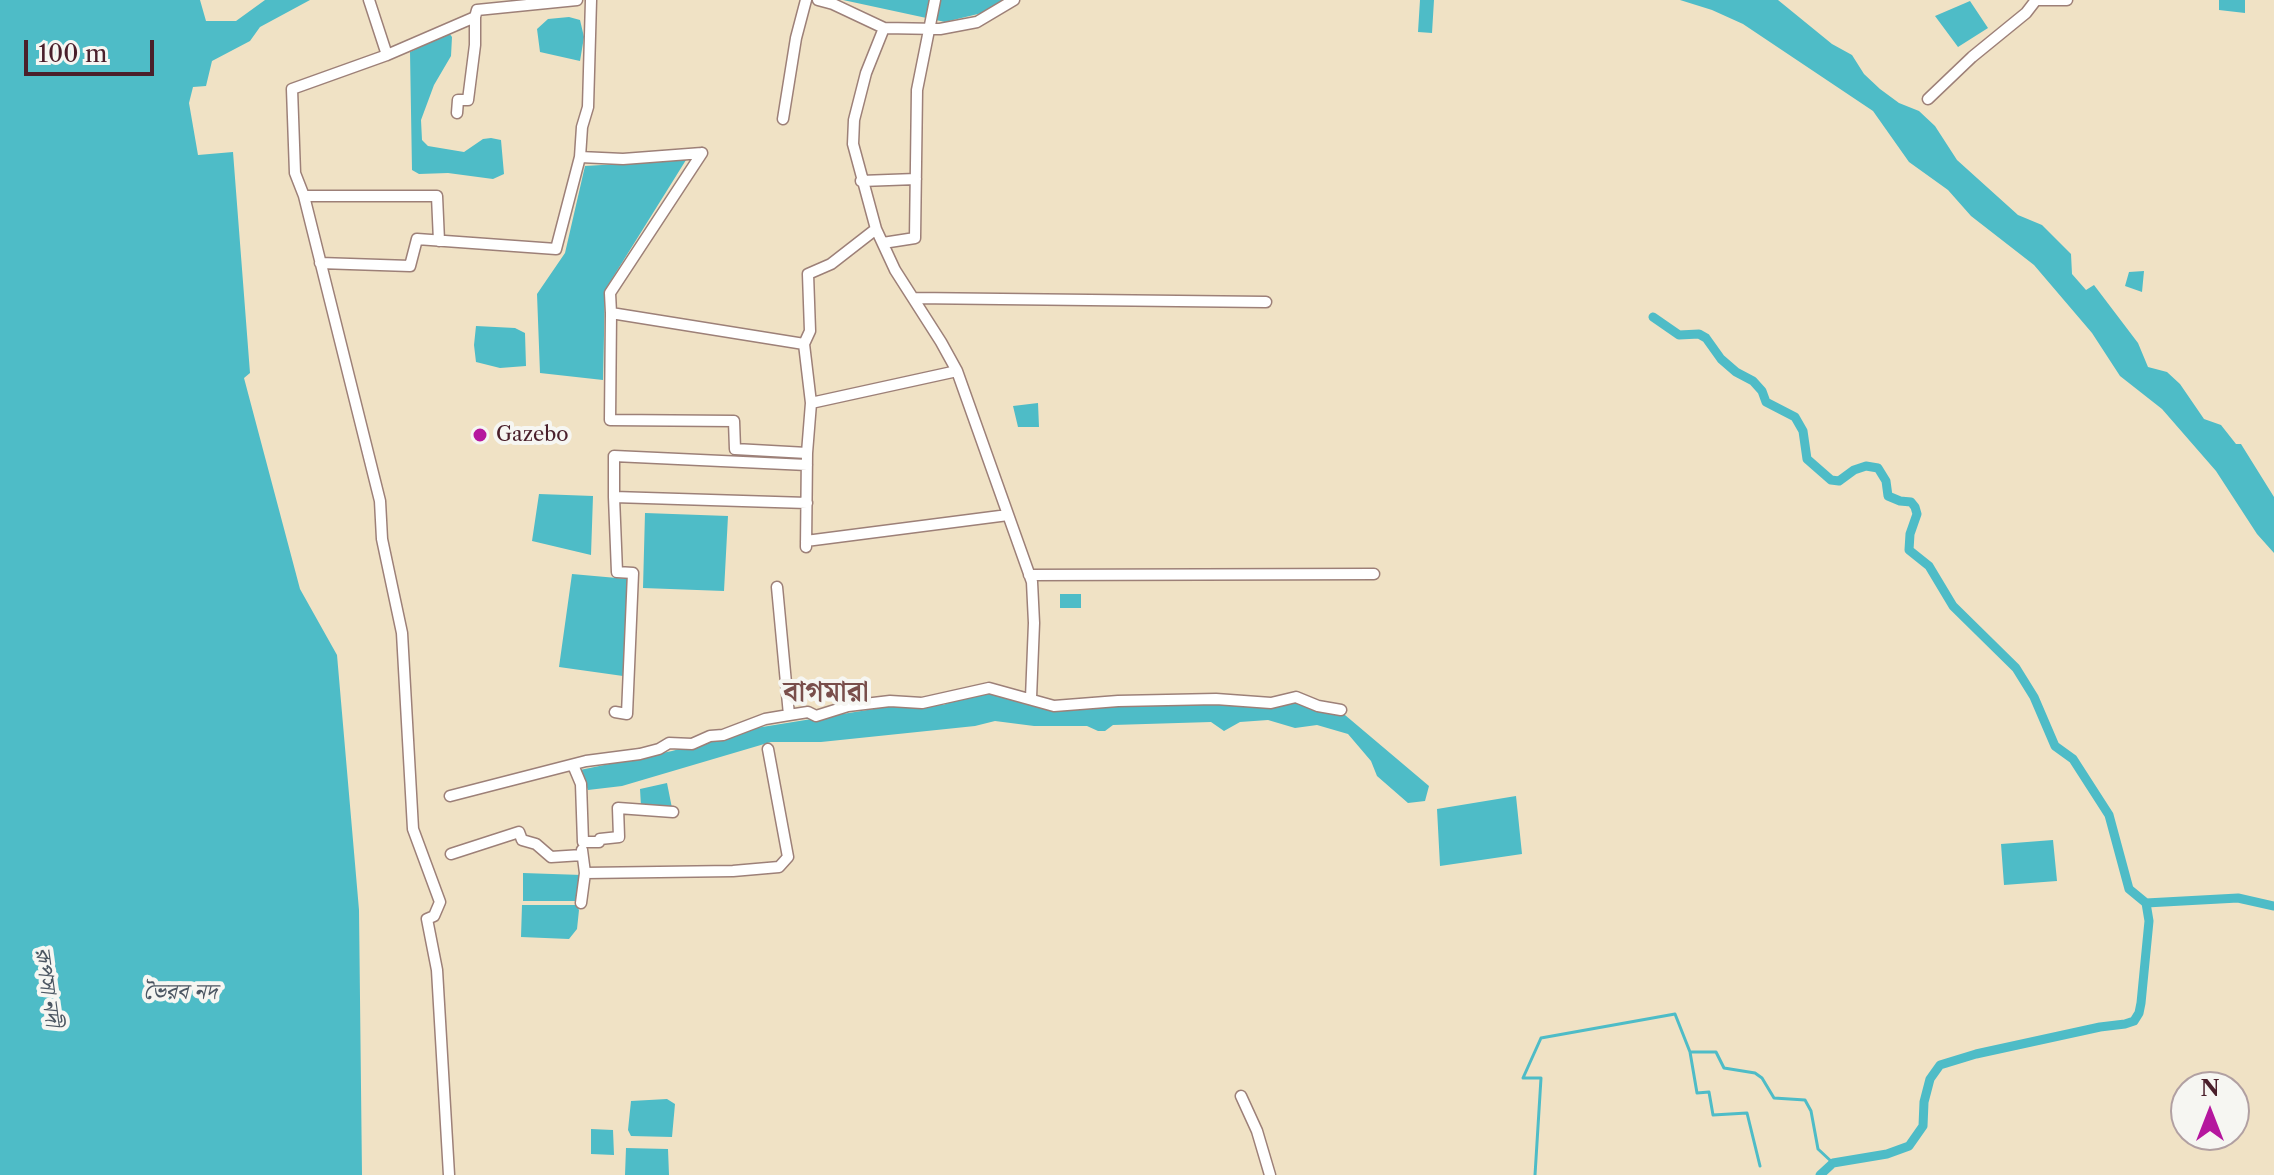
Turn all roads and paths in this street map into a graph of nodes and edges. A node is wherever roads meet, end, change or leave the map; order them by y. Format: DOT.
graph roads {
  1 [pos="369,0"];
  2 [pos="577,0"];
  3 [pos="591,0"];
  4 [pos="806,0"];
  5 [pos="818,0"];
  6 [pos="935,0"];
  7 [pos="1014,0"];
  8 [pos="2067,0"];
  9 [pos="475,17"];
  10 [pos="932,26"];
  11 [pos="884,28"];
  12 [pos="387,55"];
  13 [pos="1928,99"];
  14 [pos="457,113"];
  15 [pos="783,119"];
  16 [pos="580,157"];
  17 [pos="916,179"];
  18 [pos="861,181"];
  19 [pos="304,196"];
  20 [pos="876,229"];
  21 [pos="439,241"];
  22 [pos="883,243"];
  23 [pos="320,263"];
  24 [pos="913,298"];
  25 [pos="1266,302"];
  26 [pos="611,313"];
  27 [pos="804,344"];
  28 [pos="957,371"];
  29 [pos="811,403"];
  30 [pos="807,459"];
  31 [pos="614,497"];
  32 [pos="807,503"];
  33 [pos="1008,515"];
  34 [pos="1374,574"];
  35 [pos="1029,575"];
  36 [pos="777,587"];
  37 [pos="1031,698"];
  38 [pos="1341,710"];
  39 [pos="615,712"];
  40 [pos="789,715"];
  41 [pos="768,749"];
  42 [pos="573,765"];
  43 [pos="450,796"];
  44 [pos="673,812"];
  45 [pos="583,842"];
  46 [pos="451,854"];
  47 [pos="582,855"];
  48 [pos="585,873"];
  49 [pos="581,903"];
  50 [pos="1241,1096"];
  51 [pos="449,1175"];
  52 [pos="1270,1175"];
  1 -- 12 [label="street"];
  2 -- 9 [label="street"];
  3 -- 16 [label="street"];
  4 -- 15 [label="street"];
  5 -- 11 [label="street"];
  6 -- 10 [label="street"];
  7 -- 10 [label="street"];
  8 -- 13 [label="street"];
  9 -- 12 [label="street"];
  9 -- 14 [label="street"];
  10 -- 11 [label="street"];
  10 -- 17 [label="street"];
  11 -- 18 [label="street"];
  12 -- 19 [label="street"];
  16 -- 21 [label="street"];
  16 -- 26 [label="street"];
  17 -- 18 [label="street"];
  17 -- 22 [label="street"];
  18 -- 20 [label="street"];
  19 -- 21 [label="street"];
  19 -- 23 [label="street"];
  20 -- 22 [label="street"];
  20 -- 27 [label="street"];
  21 -- 23 [label="street"];
  22 -- 24 [label="street"];
  23 -- 51 [label="street"];
  24 -- 25 [label="street"];
  24 -- 28 [label="street"];
  26 -- 27 [label="street"];
  26 -- 30 [label="street"];
  27 -- 29 [label="street"];
  28 -- 29 [label="street"];
  28 -- 33 [label="street"];
  29 -- 30 [label="street"];
  30 -- 31 [label="street"];
  30 -- 32 [label="street"];
  31 -- 32 [label="street"];
  31 -- 39 [label="street"];
  32 -- 33 [label="street"];
  33 -- 35 [label="street"];
  34 -- 35 [label="street"];
  35 -- 37 [label="street"];
  36 -- 40 [label="street"];
  37 -- 38 [label="street"];
  37 -- 40 [label="street"];
  40 -- 42 [label="street"];
  41 -- 48 [label="street"];
  42 -- 43 [label="street"];
  42 -- 45 [label="street"];
  44 -- 45 [label="street"];
  45 -- 47 [label="street"];
  46 -- 47 [label="street"];
  47 -- 48 [label="street"];
  48 -- 49 [label="street"];
  50 -- 52 [label="street"];
}
